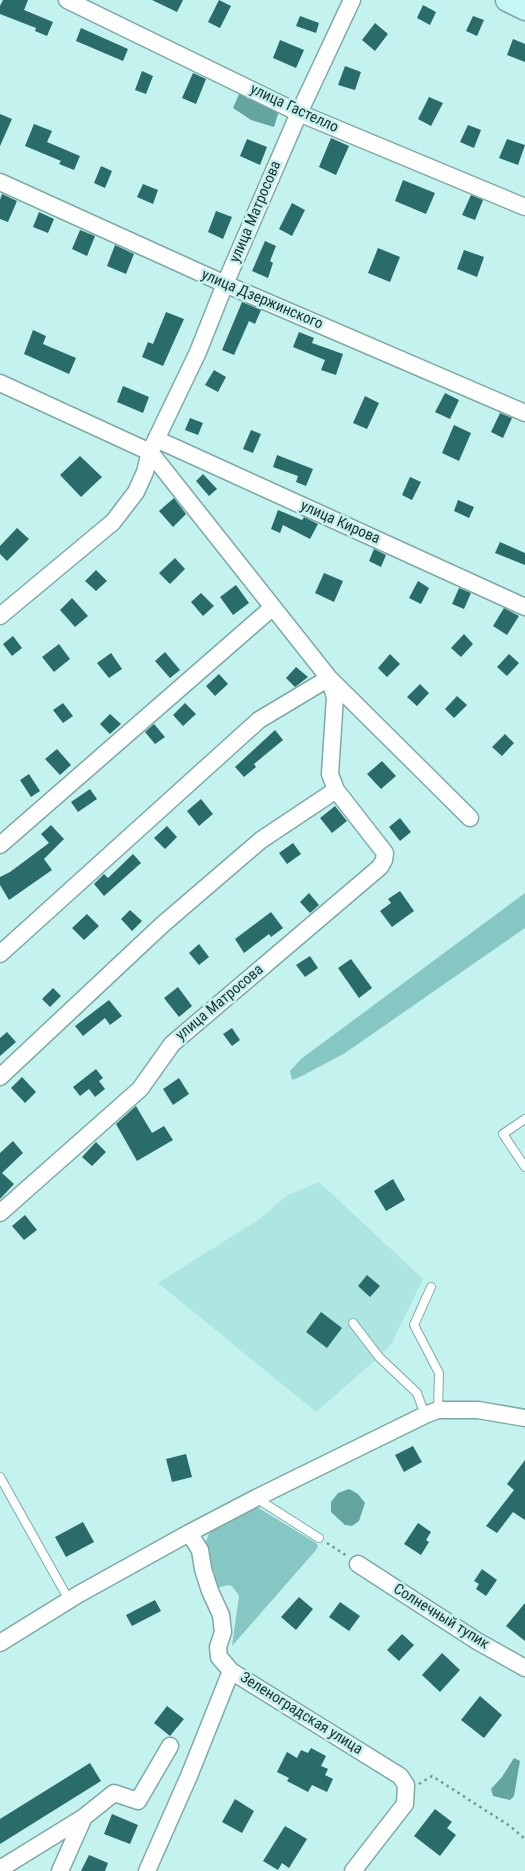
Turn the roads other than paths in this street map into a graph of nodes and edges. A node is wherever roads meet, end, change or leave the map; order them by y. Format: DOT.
graph roads {
  1 [pos="67,0"];
  2 [pos="352,0"];
  3 [pos="507,0"];
  4 [pos="525,9"];
  5 [pos="299,113"];
  6 [pos="0,182"];
  7 [pos="525,207"];
  8 [pos="225,284"];
  9 [pos="0,383"];
  10 [pos="525,413"];
  11 [pos="153,446"];
  12 [pos="273,607"];
  13 [pos="525,607"];
  14 [pos="0,616"];
  15 [pos="329,678"];
  16 [pos="336,790"];
  17 [pos="470,818"];
  18 [pos="0,845"];
  19 [pos="0,954"];
  20 [pos="0,1077"];
  21 [pos="525,1119"];
  22 [pos="525,1168"];
  23 [pos="0,1213"];
  24 [pos="431,1287"];
  25 [pos="353,1324"];
  26 [pos="432,1413"];
  27 [pos="525,1418"];
  28 [pos="0,1477"];
  29 [pos="256,1498"];
  30 [pos="189,1533"];
  31 [pos="319,1538"];
  32 [pos="358,1564"];
  33 [pos="69,1600"];
  34 [pos="0,1643"];
  35 [pos="525,1668"];
  36 [pos="231,1671"];
  37 [pos="170,1746"];
  38 [pos="84,1817"];
  39 [pos="0,1869"];
  40 [pos="60,1871"];
  41 [pos="147,1871"];
  42 [pos="353,1871"];
  1 -- 5 [label="street, улица Гастелло"];
  2 -- 5 [label="street, улица Матросова"];
  3 -- 4 [label="street"];
  5 -- 7 [label="street, улица Гастелло"];
  5 -- 8 [label="street, улица Матросова"];
  6 -- 8 [label="street, улица Дзержинского"];
  8 -- 10 [label="street, улица Дзержинского"];
  8 -- 11 [label="street, улица Матросова"];
  9 -- 11 [label="street, улица Кирова"];
  11 -- 12 [label="street, улица Матросова"];
  11 -- 13 [label="street, улица Кирова"];
  11 -- 14 [label="street, улица Матросова"];
  12 -- 15 [label="street, улица Матросова"];
  12 -- 18 [label="street"];
  15 -- 16 [label="street, улица Матросова"];
  15 -- 17 [label="street, улица Матросова"];
  15 -- 19 [label="street"];
  16 -- 20 [label="street"];
  16 -- 23 [label="street, улица Матросова"];
  21 -- 22 [label="lane"];
  24 -- 26 [label="lane"];
  25 -- 26 [label="lane"];
  26 -- 27 [label="street"];
  26 -- 29 [label="street"];
  28 -- 33 [label="lane"];
  29 -- 30 [label="street"];
  29 -- 31 [label="lane"];
  30 -- 33 [label="street"];
  30 -- 36 [label="street, Зеленоградская улица"];
  32 -- 35 [label="street, Солнечный тупик"];
  33 -- 34 [label="street"];
  36 -- 41 [label="street"];
  36 -- 42 [label="street, Зеленоградская улица"];
  37 -- 38 [label="street"];
  38 -- 39 [label="street"];
  38 -- 40 [label="street"];
}
